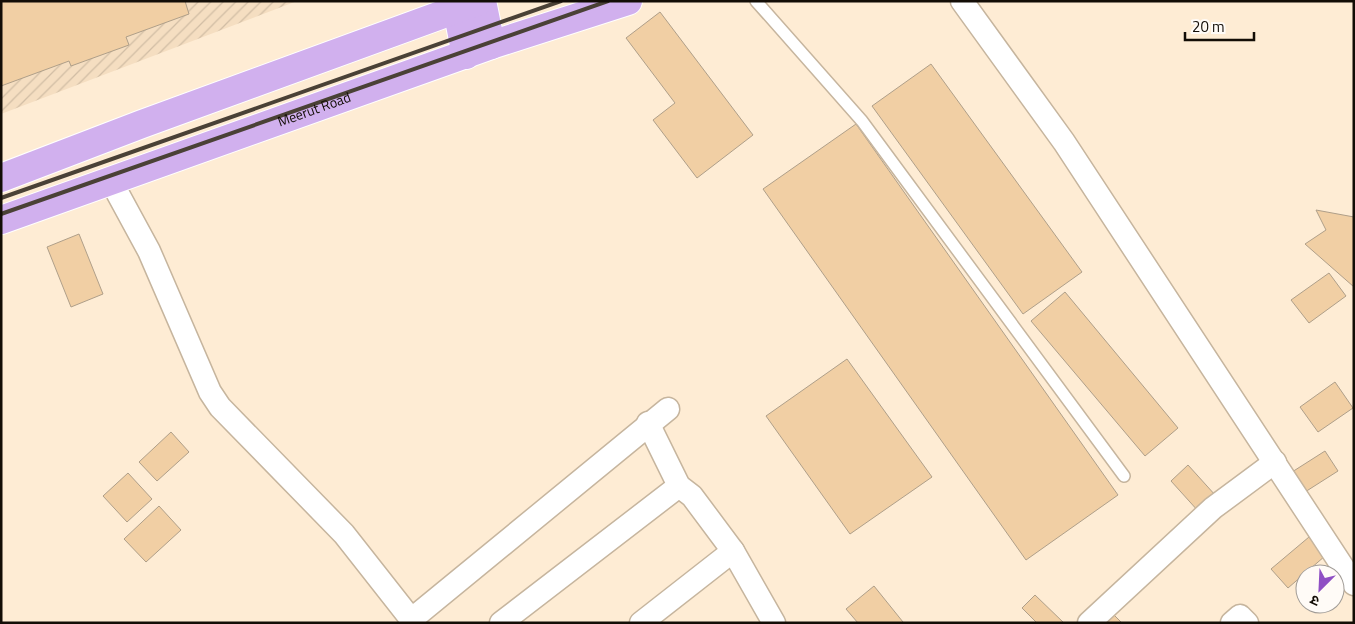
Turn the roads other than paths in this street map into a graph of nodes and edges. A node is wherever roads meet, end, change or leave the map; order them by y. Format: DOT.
graph roads {
  1 [pos="628,1"];
  2 [pos="756,1"];
  3 [pos="962,1"];
  4 [pos="473,4"];
  5 [pos="491,45"];
  6 [pos="466,55"];
  7 [pos="1,178"];
  8 [pos="111,181"];
  9 [pos="1,220"];
  10 [pos="668,408"];
  11 [pos="648,423"];
  12 [pos="1275,462"];
  13 [pos="1124,476"];
  14 [pos="679,486"];
  15 [pos="732,551"];
  16 [pos="1354,584"];
  17 [pos="413,621"];
  18 [pos="501,623"];
  19 [pos="641,623"];
  20 [pos="774,623"];
  21 [pos="1089,623"];
  22 [pos="1232,623"];
  23 [pos="1247,623"];
  1 -- 5 [label="main road, Meerut Road"];
  2 -- 13 [label="lane"];
  3 -- 12 [label="street"];
  4 -- 5 [label="main road"];
  4 -- 6 [label="main road"];
  4 -- 7 [label="main road"];
  5 -- 6 [label="main road, Meerut Road"];
  6 -- 8 [label="main road, Meerut Road"];
  8 -- 9 [label="main road, Meerut Road"];
  8 -- 17 [label="street"];
  10 -- 11 [label="street"];
  11 -- 14 [label="street"];
  11 -- 17 [label="street"];
  12 -- 16 [label="street"];
  12 -- 21 [label="street"];
  14 -- 15 [label="street"];
  14 -- 18 [label="street"];
  15 -- 19 [label="street"];
  15 -- 20 [label="street"];
  22 -- 23 [label="street"];
}
